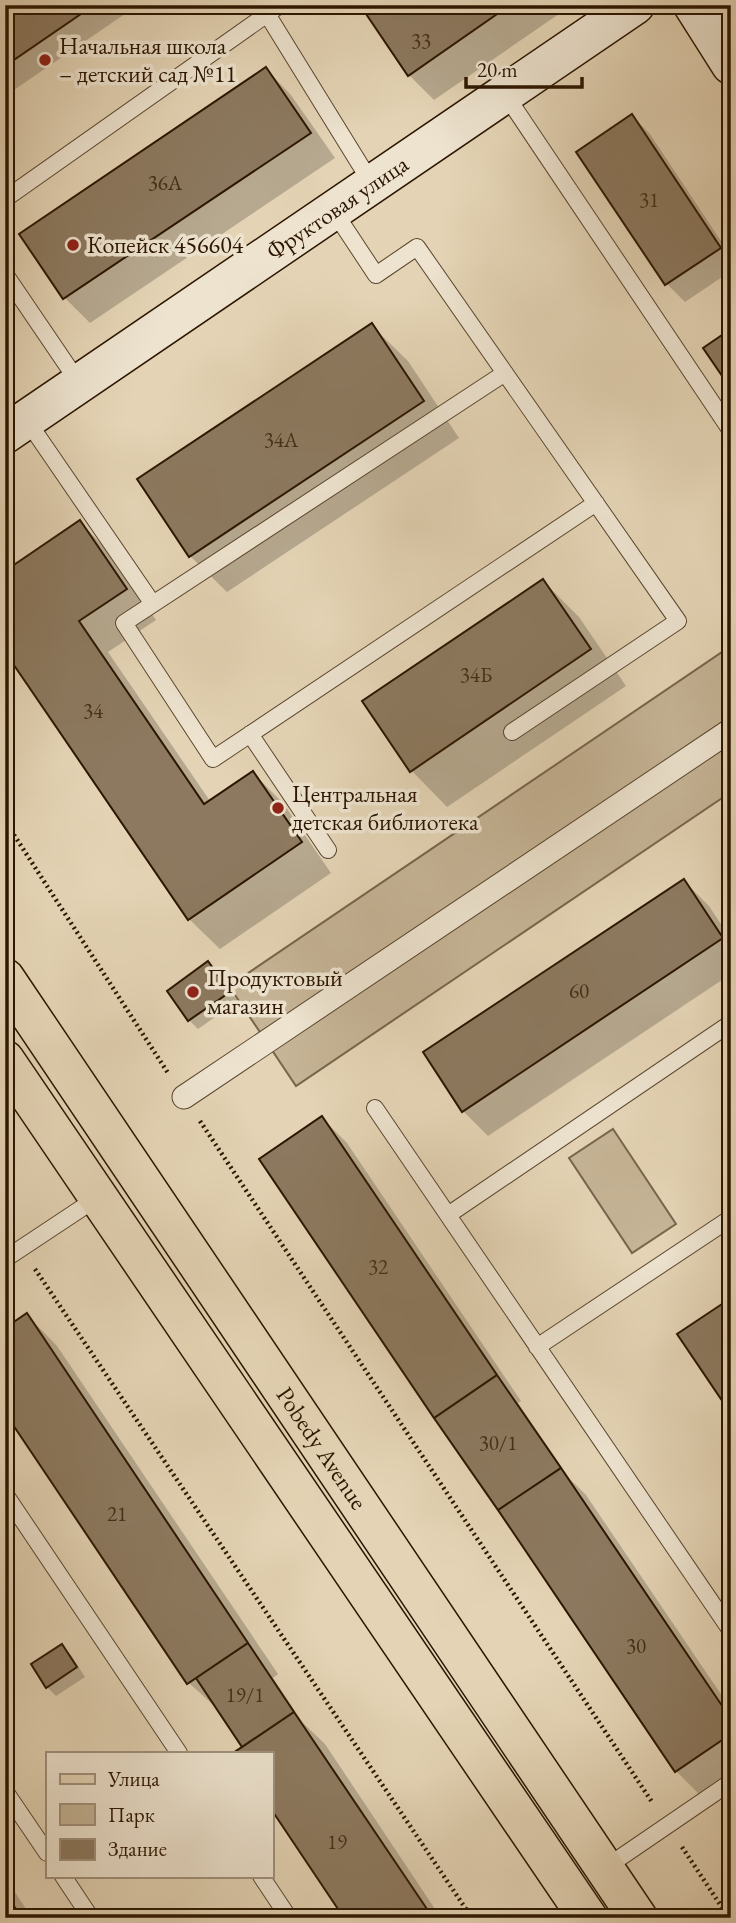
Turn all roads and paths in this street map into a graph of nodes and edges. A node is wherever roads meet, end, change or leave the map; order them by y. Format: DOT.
graph roads {
  1 [pos="635,5"];
  2 [pos="693,5"];
  3 [pos="273,10"];
  4 [pos="731,65"];
  5 [pos="505,94"];
  6 [pos="372,184"];
  7 [pos="5,199"];
  8 [pos="333,210"];
  9 [pos="5,274"];
  10 [pos="505,373"];
  11 [pos="79,383"];
  12 [pos="16,426"];
  13 [pos="731,431"];
  14 [pos="596,503"];
  15 [pos="153,604"];
  16 [pos="731,730"];
  17 [pos="512,732"];
  18 [pos="250,734"];
  19 [pos="5,821"];
  20 [pos="328,850"];
  21 [pos="5,978"];
  22 [pos="730,1024"];
  23 [pos="5,1060"];
  24 [pos="184,1097"];
  25 [pos="375,1108"];
  26 [pos="97,1198"];
  27 [pos="448,1215"];
  28 [pos="731,1218"];
  29 [pos="21,1249"];
  30 [pos="5,1259"];
  31 [pos="537,1346"];
  32 [pos="5,1494"];
  33 [pos="731,1630"];
  34 [pos="178,1752"];
  35 [pos="731,1782"];
  36 [pos="5,1791"];
  37 [pos="668,1826"];
  38 [pos="46,1852"];
  39 [pos="605,1868"];
  40 [pos="64,1878"];
  41 [pos="262,1878"];
  42 [pos="91,1918"];
  43 [pos="289,1918"];
  44 [pos="472,1918"];
  45 [pos="588,1918"];
  46 [pos="638,1918"];
  47 [pos="729,1918"];
  1 -- 5 [label="main road, Фруктовая улица"];
  2 -- 4 [label="main road"];
  3 -- 6 [label="lane"];
  3 -- 7 [label="lane"];
  5 -- 6 [label="main road, Фруктовая улица"];
  5 -- 13 [label="lane"];
  6 -- 8 [label="main road, Фруктовая улица"];
  8 -- 10 [label="lane"];
  8 -- 11 [label="main road, Фруктовая улица"];
  9 -- 11 [label="lane"];
  10 -- 14 [label="lane"];
  10 -- 15 [label="lane"];
  11 -- 12 [label="main road, Фруктовая улица"];
  12 -- 15 [label="lane"];
  14 -- 17 [label="lane"];
  14 -- 18 [label="lane"];
  15 -- 18 [label="lane"];
  16 -- 24 [label="street"];
  18 -- 20 [label="lane"];
  19 -- 24 [label="path"];
  21 -- 39 [label="main road, Pobedy Avenue"];
  22 -- 27 [label="lane"];
  23 -- 26 [label="main road, Pobedy Avenue"];
  24 -- 37 [label="path"];
  25 -- 27 [label="lane"];
  26 -- 29 [label="lane"];
  26 -- 45 [label="main road, Pobedy Avenue"];
  27 -- 31 [label="lane"];
  28 -- 31 [label="lane"];
  29 -- 30 [label="lane"];
  29 -- 44 [label="path"];
  31 -- 33 [label="lane"];
  32 -- 34 [label="lane"];
  35 -- 37 [label="lane"];
  36 -- 38 [label="lane"];
  37 -- 39 [label="lane"];
  37 -- 47 [label="path"];
  39 -- 46 [label="main road, Pobedy Avenue"];
  40 -- 42 [label="lane"];
  41 -- 43 [label="lane"];
}
